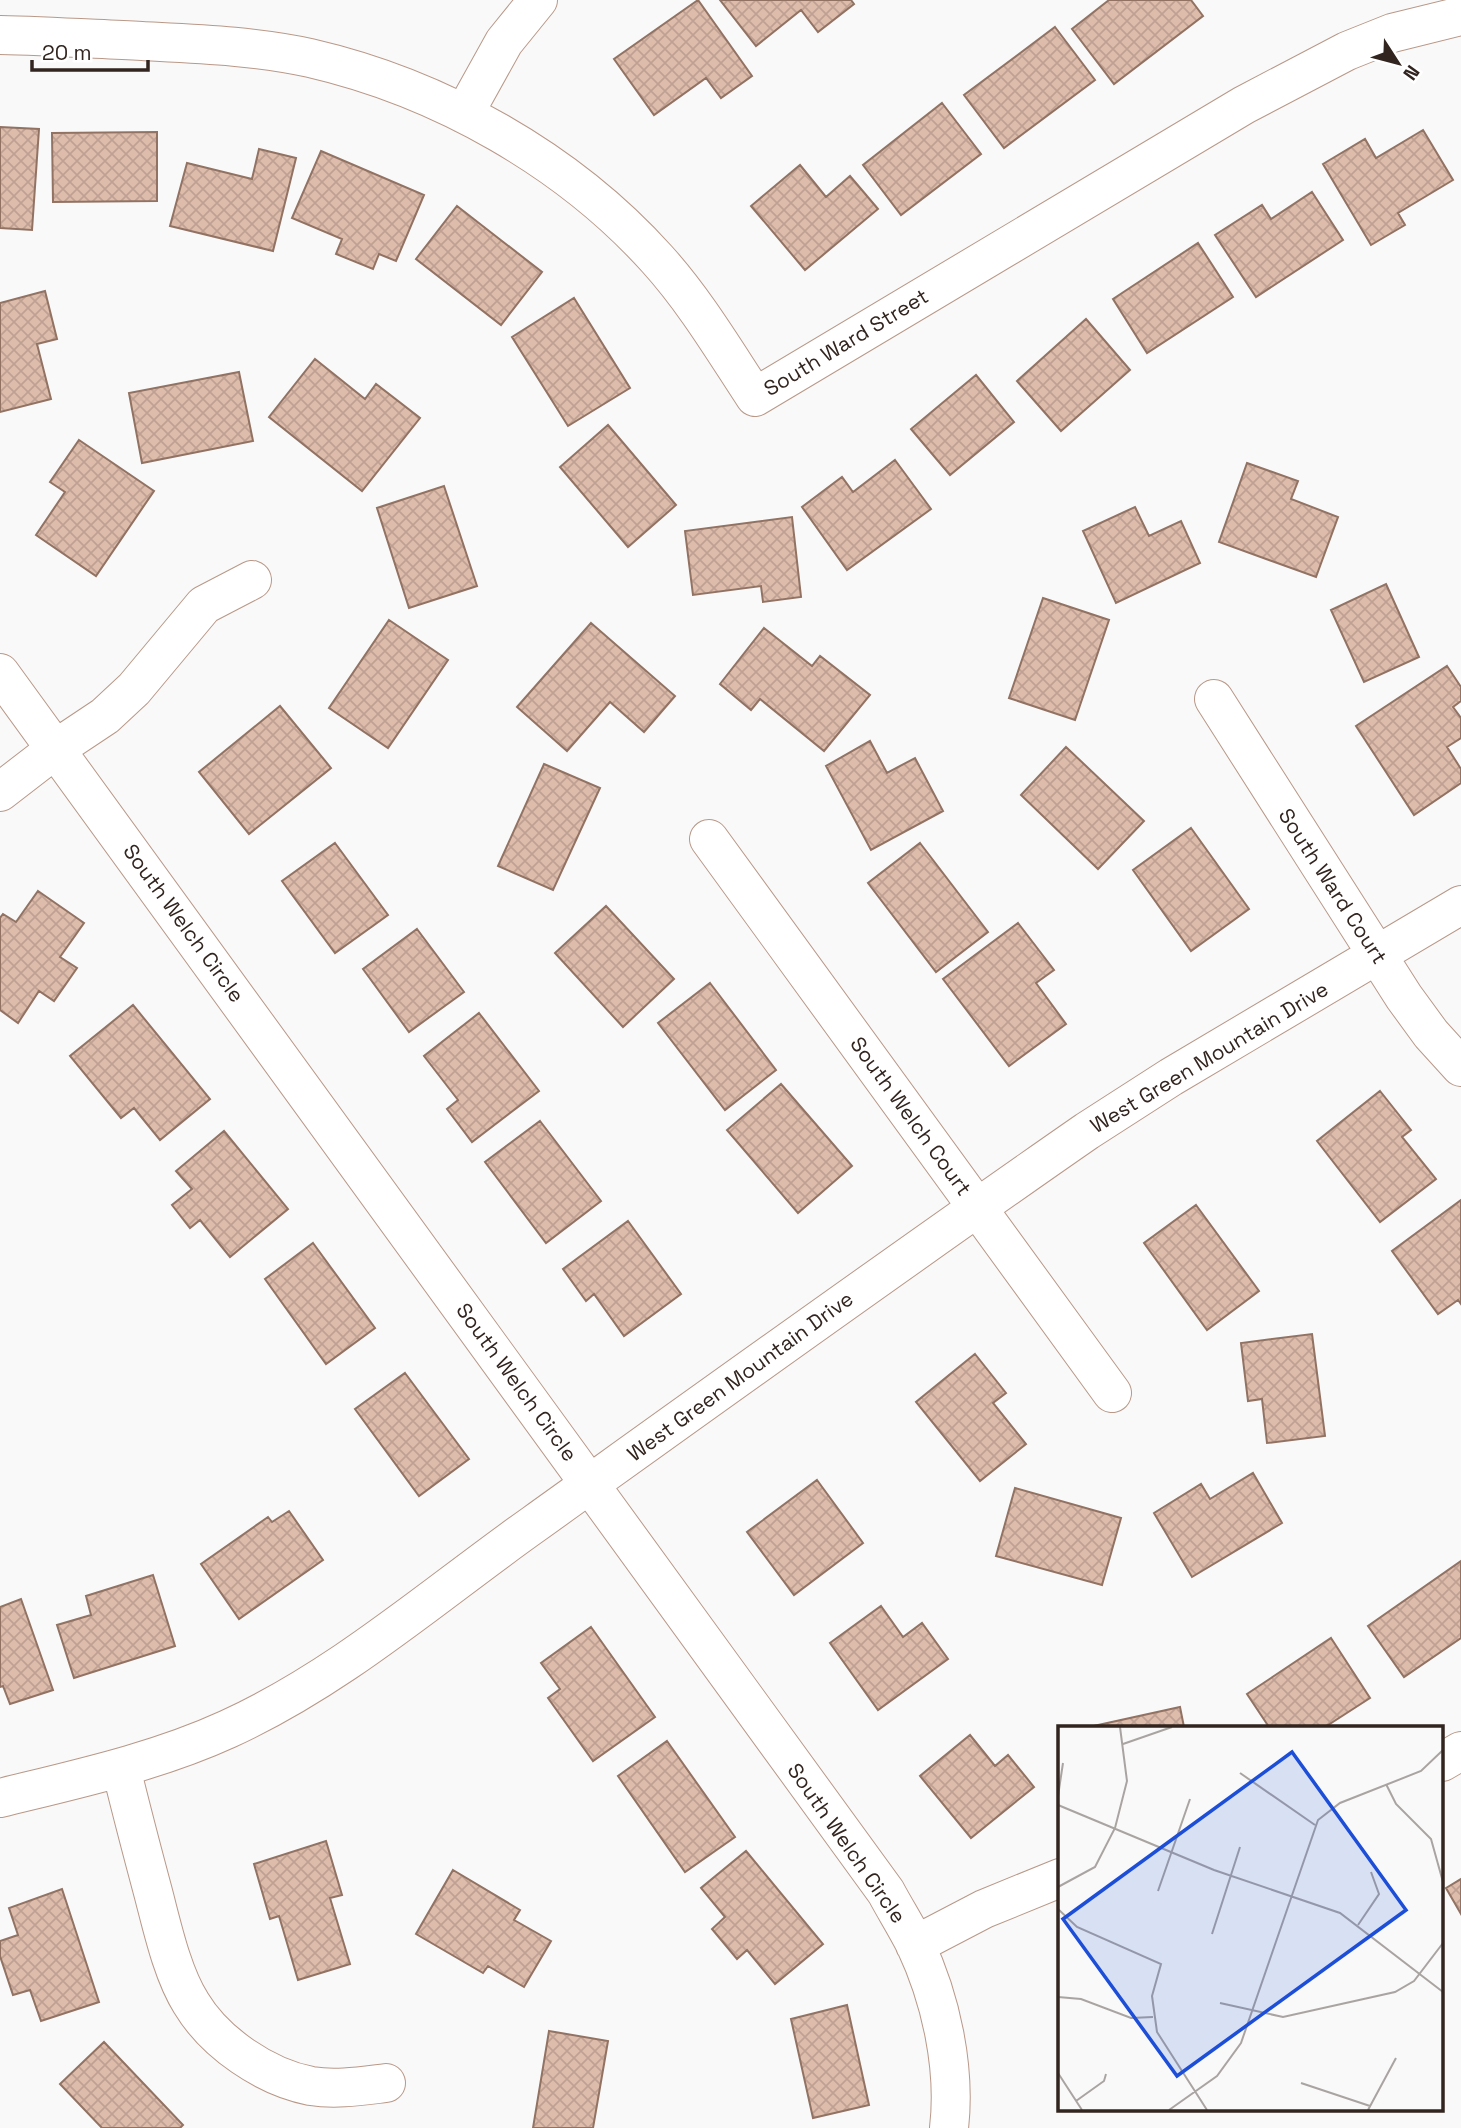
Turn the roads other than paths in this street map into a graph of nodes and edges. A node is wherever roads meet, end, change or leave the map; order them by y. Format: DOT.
graph roads {
  1 [pos="538,0"];
  2 [pos="1461,16"];
  3 [pos="0,35"];
  4 [pos="464,114"];
  5 [pos="252,580"];
  6 [pos="0,673"];
  7 [pos="1214,699"];
  8 [pos="57,748"];
  9 [pos="0,792"];
  10 [pos="709,839"];
  11 [pos="1461,905"];
  12 [pos="1377,955"];
  13 [pos="1461,1067"];
  14 [pos="978,1207"];
  15 [pos="1112,1394"];
  16 [pos="590,1484"];
  17 [pos="1461,1751"];
  18 [pos="1444,1761"];
  19 [pos="121,1768"];
  20 [pos="0,1798"];
  21 [pos="1058,1879"];
  22 [pos="915,1945"];
  23 [pos="386,2083"];
  24 [pos="949,2128"];
  1 -- 4 [label="street"];
  2 -- 4 [label="street, South Ward Street"];
  3 -- 4 [label="street, South Ward Street"];
  5 -- 8 [label="street"];
  6 -- 8 [label="street, South Welch Circle"];
  7 -- 12 [label="street, South Ward Court"];
  8 -- 9 [label="street"];
  8 -- 16 [label="street, South Welch Circle"];
  10 -- 14 [label="street, South Welch Court"];
  11 -- 12 [label="street, West Green Mountain Drive"];
  12 -- 13 [label="street, South Ward Court"];
  12 -- 14 [label="street, West Green Mountain Drive"];
  14 -- 15 [label="street, South Welch Court"];
  14 -- 16 [label="street, West Green Mountain Drive"];
  16 -- 19 [label="street, West Green Mountain Drive"];
  16 -- 22 [label="street, South Welch Circle"];
  17 -- 18 [label="street"];
  19 -- 20 [label="street, West Green Mountain Drive"];
  19 -- 23 [label="street"];
  21 -- 22 [label="street"];
  22 -- 24 [label="street, South Welch Circle"];
}
